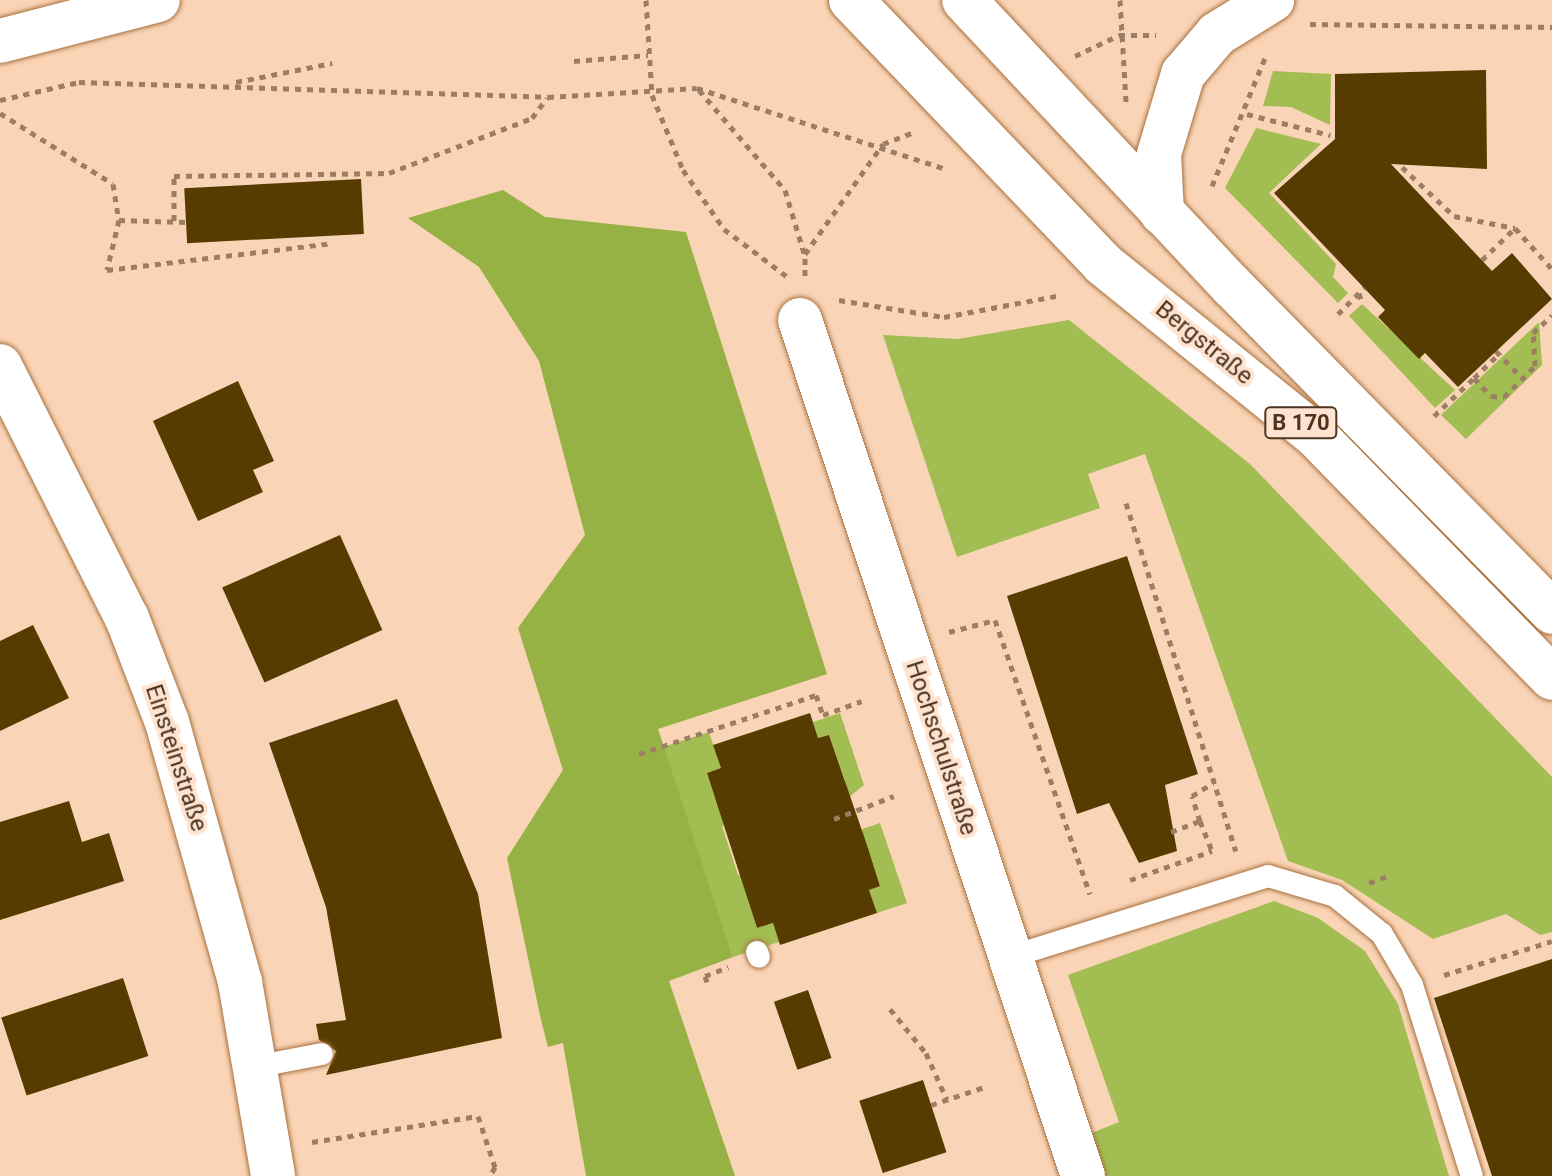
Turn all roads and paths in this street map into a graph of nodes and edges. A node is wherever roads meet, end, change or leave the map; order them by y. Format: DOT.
graph roads {
  1 [pos="158,0"];
  2 [pos="646,0"];
  3 [pos="851,0"];
  4 [pos="964,0"];
  5 [pos="1120,0"];
  6 [pos="1283,13"];
  7 [pos="1552,27"];
  8 [pos="0,41"];
  9 [pos="1267,52"];
  10 [pos="648,55"];
  11 [pos="1065,60"];
  12 [pos="574,61"];
  13 [pos="332,63"];
  14 [pos="227,83"];
  15 [pos="697,88"];
  16 [pos="652,95"];
  17 [pos="548,97"];
  18 [pos="0,100"];
  19 [pos="0,113"];
  20 [pos="1247,114"];
  21 [pos="909,134"];
  22 [pos="1330,135"];
  23 [pos="883,144"];
  24 [pos="1402,167"];
  25 [pos="1212,186"];
  26 [pos="1162,213"];
  27 [pos="119,220"];
  28 [pos="174,221"];
  29 [pos="186,222"];
  30 [pos="1515,228"];
  31 [pos="332,243"];
  32 [pos="805,254"];
  33 [pos="1482,260"];
  34 [pos="1552,269"];
  35 [pos="1061,295"];
  36 [pos="1362,304"];
  37 [pos="813,308"];
  38 [pos="1338,314"];
  39 [pos="1552,315"];
  40 [pos="0,366"];
  41 [pos="1474,378"];
  42 [pos="1522,378"];
  43 [pos="1434,416"];
  44 [pos="1126,503"];
  45 [pos="1552,612"];
  46 [pos="908,646"];
  47 [pos="1552,678"];
  48 [pos="862,701"];
  49 [pos="639,754"];
  50 [pos="1213,783"];
  51 [pos="894,796"];
  52 [pos="834,819"];
  53 [pos="1200,821"];
  54 [pos="1171,832"];
  55 [pos="1212,851"];
  56 [pos="1216,862"];
  57 [pos="1246,882"];
  58 [pos="1114,885"];
  59 [pos="1100,890"];
  60 [pos="1552,941"];
  61 [pos="1010,957"];
  62 [pos="719,971"];
  63 [pos="707,982"];
  64 [pos="1412,985"];
  65 [pos="890,1009"];
  66 [pos="322,1054"];
  67 [pos="254,1067"];
  68 [pos="987,1086"];
  69 [pos="947,1100"];
  70 [pos="931,1105"];
  71 [pos="272,1166"];
  72 [pos="490,1176"];
  73 [pos="1083,1176"];
  74 [pos="1472,1176"];
  1 -- 8 [label="main road"];
  2 -- 10 [label="path"];
  3 -- 47 [label="main road, Bergstraße / B 170"];
  4 -- 26 [label="main road, B 170"];
  5 -- 11 [label="path"];
  6 -- 7 [label="path"];
  6 -- 26 [label="main road"];
  9 -- 20 [label="path"];
  10 -- 12 [label="path"];
  10 -- 16 [label="path"];
  13 -- 14 [label="path"];
  14 -- 17 [label="path"];
  14 -- 18 [label="path"];
  15 -- 16 [label="path"];
  15 -- 23 [label="path"];
  15 -- 32 [label="path"];
  16 -- 17 [label="path"];
  16 -- 32 [label="path"];
  17 -- 28 [label="path"];
  19 -- 27 [label="path"];
  20 -- 22 [label="path"];
  20 -- 25 [label="path"];
  21 -- 23 [label="path"];
  23 -- 32 [label="path"];
  24 -- 30 [label="path"];
  26 -- 45 [label="main road, B 170"];
  27 -- 28 [label="path"];
  27 -- 31 [label="path"];
  28 -- 29 [label="path"];
  30 -- 33 [label="path"];
  30 -- 34 [label="path"];
  35 -- 37 [label="path"];
  36 -- 38 [label="path"];
  37 -- 46 [label="main road, Hochschulstraße"];
  39 -- 42 [label="path"];
  40 -- 67 [label="main road, Einsteinstraße"];
  41 -- 42 [label="path"];
  41 -- 42 [label="path"];
  41 -- 43 [label="path"];
  44 -- 50 [label="path"];
  46 -- 59 [label="path"];
  46 -- 61 [label="main road, Hochschulstraße"];
  48 -- 49 [label="path"];
  50 -- 53 [label="path"];
  50 -- 57 [label="path"];
  51 -- 52 [label="path"];
  53 -- 54 [label="path"];
  53 -- 55 [label="path"];
  55 -- 56 [label="path"];
  55 -- 58 [label="path"];
  57 -- 61 [label="lane"];
  57 -- 64 [label="lane"];
  60 -- 64 [label="path"];
  61 -- 73 [label="main road, Hochschulstraße"];
  62 -- 63 [label="path"];
  64 -- 74 [label="lane"];
  65 -- 69 [label="path"];
  66 -- 67 [label="lane"];
  67 -- 71 [label="main road, Einsteinstraße"];
  68 -- 69 [label="path"];
  69 -- 70 [label="path"];
  71 -- 72 [label="path"];
}
